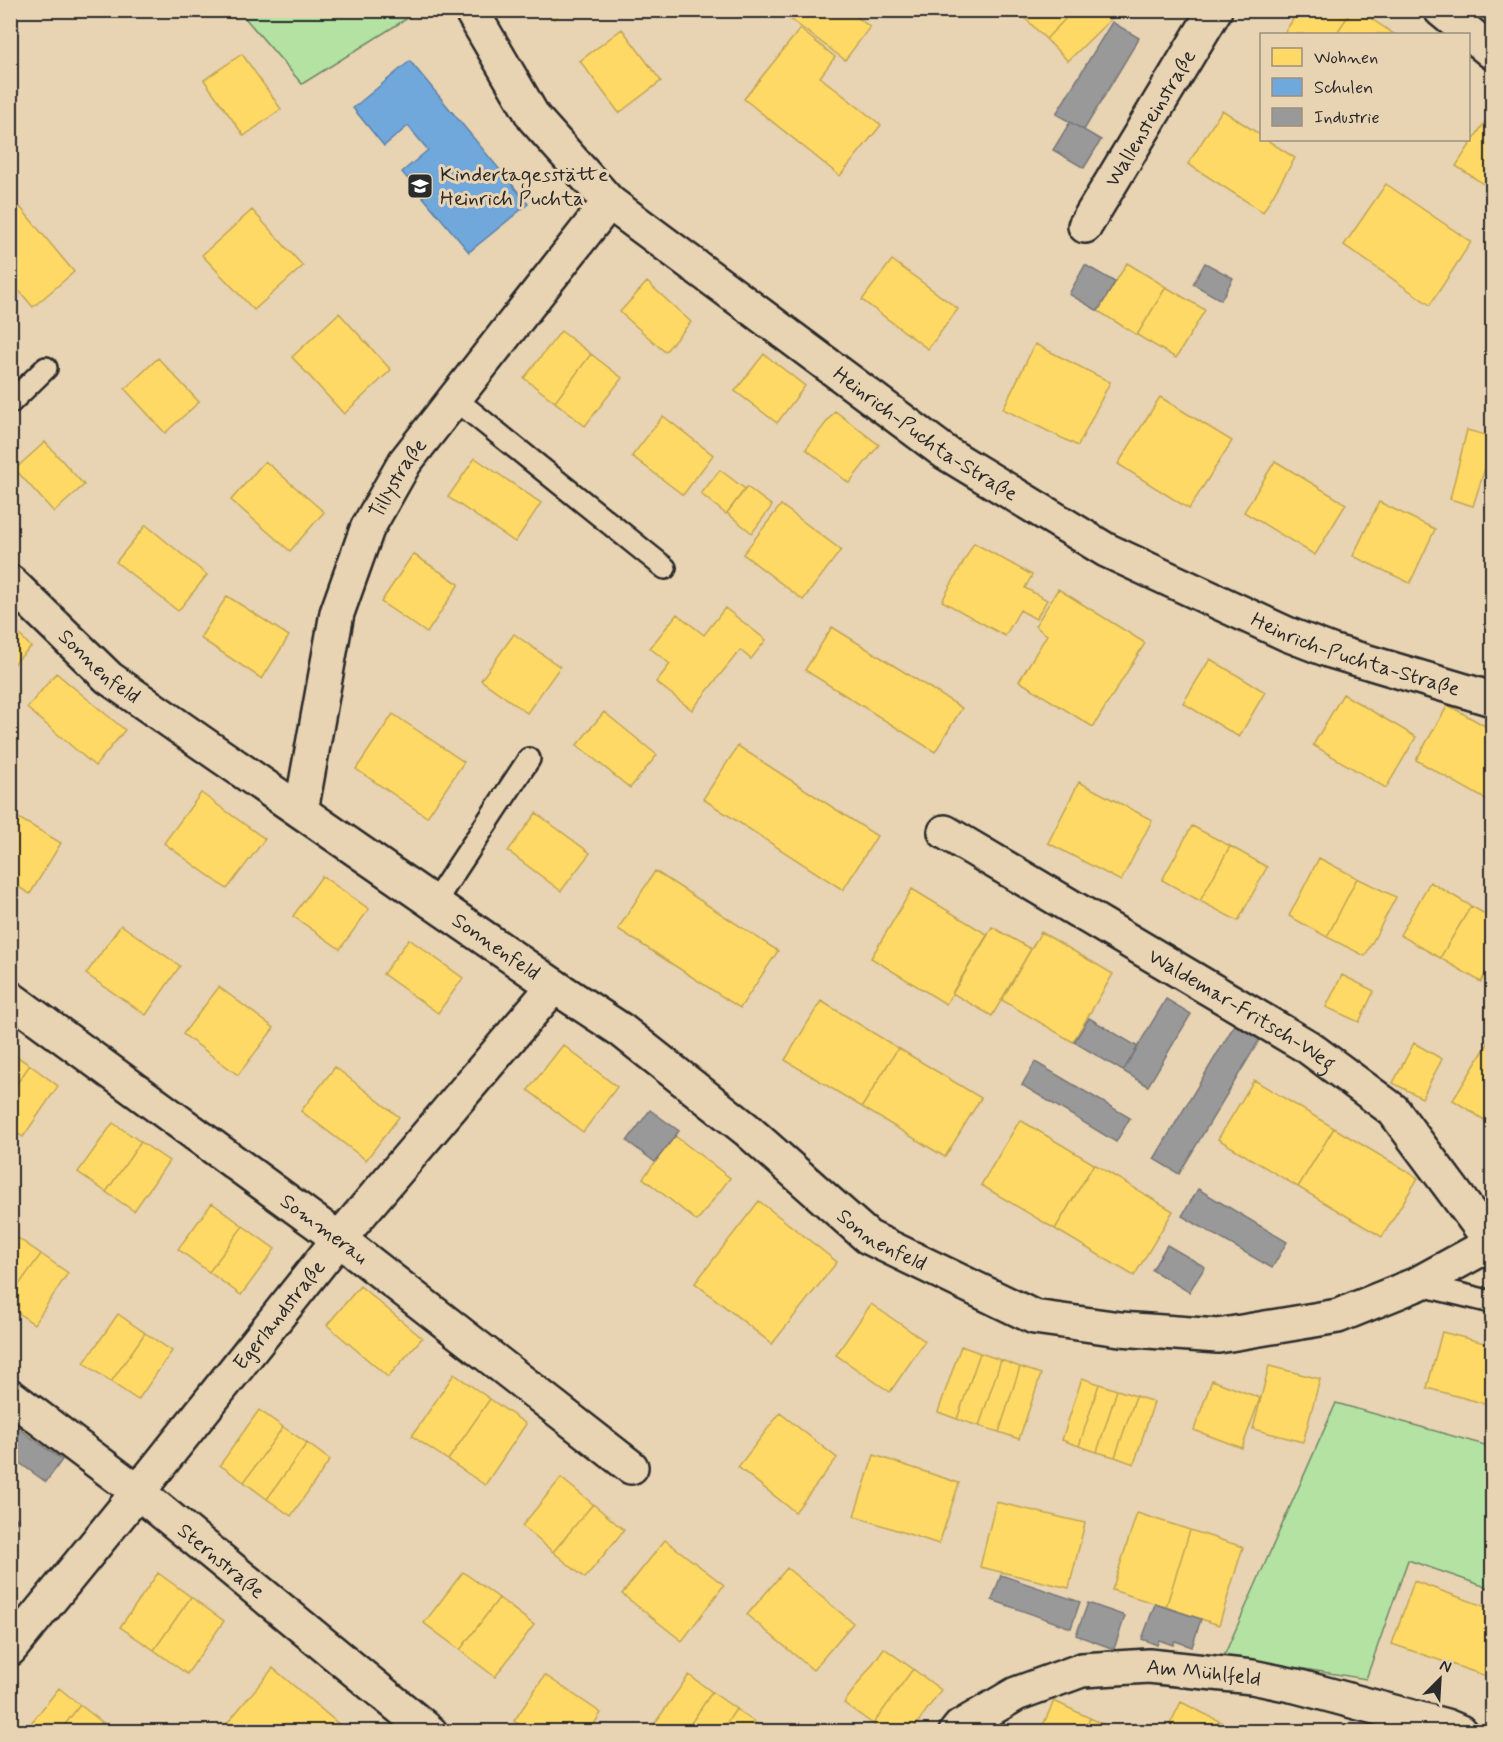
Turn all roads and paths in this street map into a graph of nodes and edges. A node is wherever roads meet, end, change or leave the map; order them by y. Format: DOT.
graph roads {
  1 [pos="471,10"];
  2 [pos="1215,10"];
  3 [pos="1441,10"];
  4 [pos="1469,33"];
  5 [pos="1470,34"];
  6 [pos="1492,52"];
  7 [pos="609,202"];
  8 [pos="1085,226"];
  9 [pos="46,368"];
  10 [pos="454,398"];
  11 [pos="10,403"];
  12 [pos="665,568"];
  13 [pos="10,582"];
  14 [pos="1492,699"];
  15 [pos="529,759"];
  16 [pos="301,811"];
  17 [pos="945,832"];
  18 [pos="434,903"];
  19 [pos="554,986"];
  20 [pos="10,998"];
  21 [pos="339,1239"];
  22 [pos="1492,1243"];
  23 [pos="1416,1284"];
  24 [pos="1492,1302"];
  25 [pos="10,1396"];
  26 [pos="631,1467"];
  27 [pos="138,1492"];
  28 [pos="10,1649"];
  29 [pos="430,1731"];
  30 [pos="956,1731"];
  31 [pos="1460,1731"];
  1 -- 7 [label="street, Heinrich-Puchta-Straße"];
  2 -- 8 [label="street, Wallensteinstraße"];
  3 -- 4 [label="street"];
  5 -- 6 [label="street"];
  7 -- 10 [label="street, Tillystraße"];
  7 -- 14 [label="street, Heinrich-Puchta-Straße"];
  9 -- 11 [label="lane"];
  10 -- 12 [label="lane"];
  10 -- 16 [label="street, Tillystraße"];
  13 -- 16 [label="street, Sonnenfeld"];
  15 -- 18 [label="lane, Sonnenfeld"];
  16 -- 18 [label="street, Sonnenfeld"];
  17 -- 22 [label="street, Waldemar-Fritsch-Weg"];
  18 -- 19 [label="street, Sonnenfeld"];
  19 -- 21 [label="street, Egerlandstraße"];
  19 -- 23 [label="street, Sonnenfeld"];
  20 -- 21 [label="street, Sommerau"];
  21 -- 26 [label="street, Sommerau"];
  21 -- 27 [label="street, Egerlandstraße"];
  22 -- 23 [label="street, Sonnenfeld"];
  23 -- 24 [label="lane"];
  25 -- 27 [label="street, Sternstraße"];
  27 -- 28 [label="street, Egerlandstraße"];
  27 -- 29 [label="street, Sternstraße"];
  30 -- 31 [label="street, Am Mühlfeld"];
}
